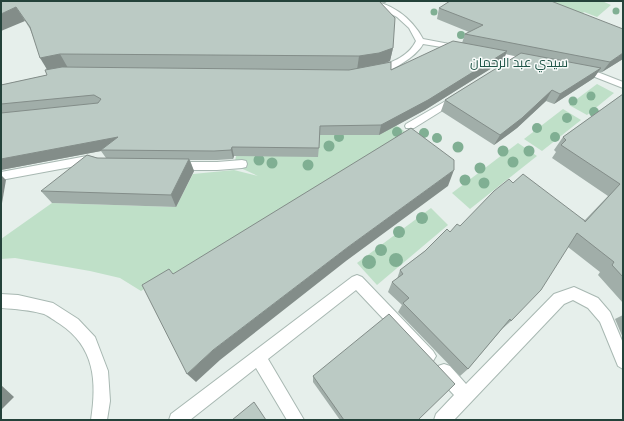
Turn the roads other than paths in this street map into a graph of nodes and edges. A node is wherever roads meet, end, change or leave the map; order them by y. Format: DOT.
graph roads {
  1 [pos="370,1"];
  2 [pos="420,41"];
  3 [pos="469,50"];
  4 [pos="484,53"];
  5 [pos="515,59"];
  6 [pos="535,63"];
  7 [pos="503,67"];
  8 [pos="569,69"];
  9 [pos="371,73"];
  10 [pos="623,85"];
  11 [pos="466,92"];
  12 [pos="410,126"];
  13 [pos="242,164"];
  14 [pos="105,165"];
  15 [pos="168,166"];
  16 [pos="1,176"];
  17 [pos="1,301"];
  18 [pos="258,357"];
  19 [pos="623,361"];
  20 [pos="465,395"];
  21 [pos="98,420"];
  22 [pos="177,420"];
  23 [pos="296,420"];
  24 [pos="442,420"];
  1 -- 2 [label="street"];
  2 -- 3 [label="street"];
  2 -- 9 [label="street"];
  4 -- 5 [label="street"];
  5 -- 6 [label="street"];
  5 -- 7 [label="street"];
  8 -- 10 [label="street"];
  11 -- 12 [label="street"];
  13 -- 15 [label="street"];
  14 -- 16 [label="street"];
  17 -- 21 [label="street"];
  18 -- 20 [label="street"];
  18 -- 22 [label="street"];
  18 -- 23 [label="street"];
  19 -- 20 [label="street"];
  20 -- 24 [label="street"];
}
